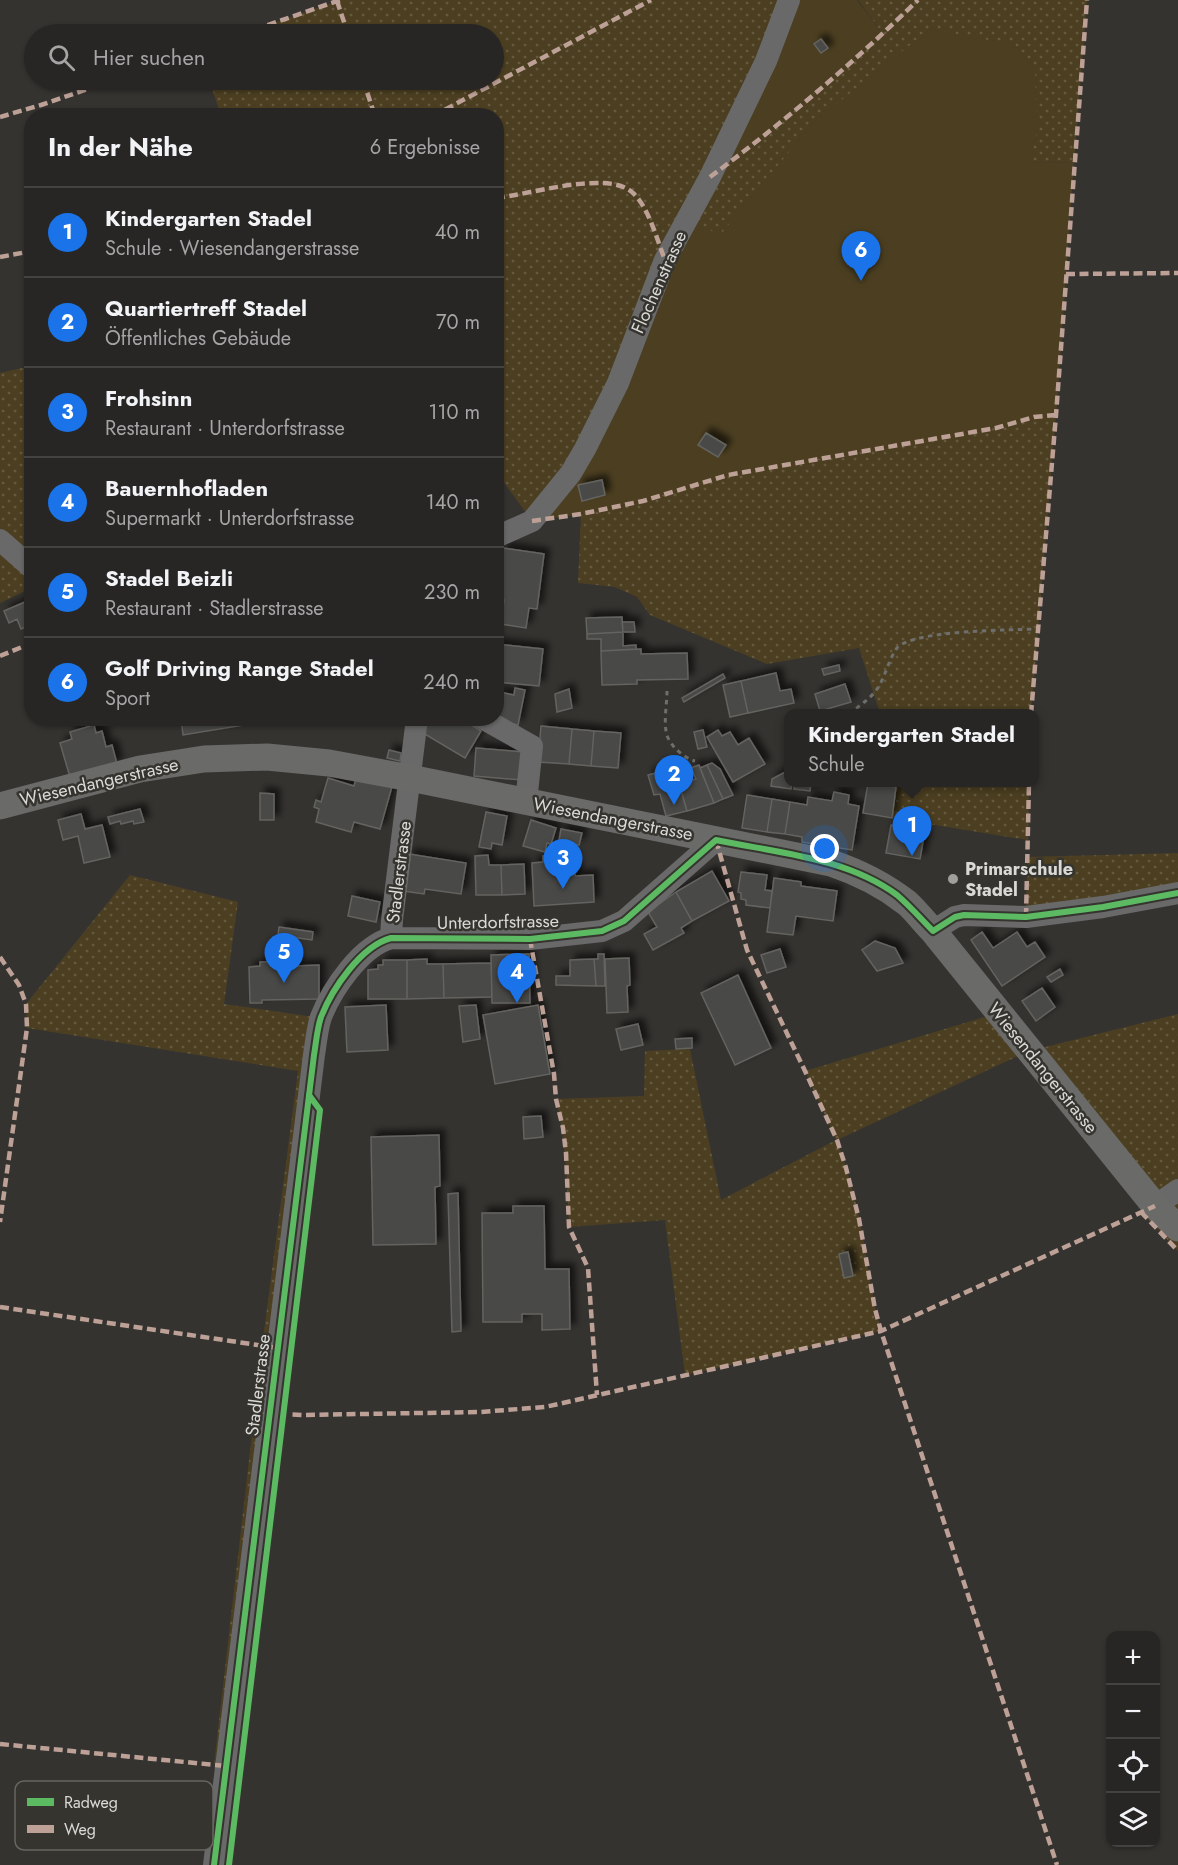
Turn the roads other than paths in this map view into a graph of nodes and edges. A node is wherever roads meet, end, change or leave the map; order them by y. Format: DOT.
graph roads {
  1 [pos="789,0"];
  2 [pos="504,533"];
  3 [pos="0,540"];
  4 [pos="24,561"];
  5 [pos="416,726"];
  6 [pos="496,726"];
  7 [pos="410,778"];
  8 [pos="526,802"];
  9 [pos="0,806"];
  10 [pos="716,840"];
  11 [pos="1178,892"];
  12 [pos="933,931"];
  13 [pos="391,938"];
  14 [pos="1178,1190"];
  15 [pos="1155,1206"];
  16 [pos="1178,1228"];
  17 [pos="214,1865"];
  1 -- 2 [label="street, Flochenstrasse"];
  3 -- 4 [label="street"];
  5 -- 7 [label="street, Stadlerstrasse"];
  6 -- 8 [label="street"];
  7 -- 8 [label="main road, Wiesendangerstrasse"];
  7 -- 9 [label="main road, Wiesendangerstrasse"];
  7 -- 13 [label="street, Stadlerstrasse"];
  8 -- 10 [label="main road, Wiesendangerstrasse"];
  10 -- 12 [label="main road, Wiesendangerstrasse"];
  10 -- 13 [label="street, Unterdorfstrasse"];
  11 -- 12 [label="street"];
  12 -- 15 [label="main road, Wiesendangerstrasse"];
  13 -- 17 [label="street, Stadlerstrasse"];
  14 -- 15 [label="street"];
  15 -- 16 [label="main road, Wiesendangerstrasse"];
}
